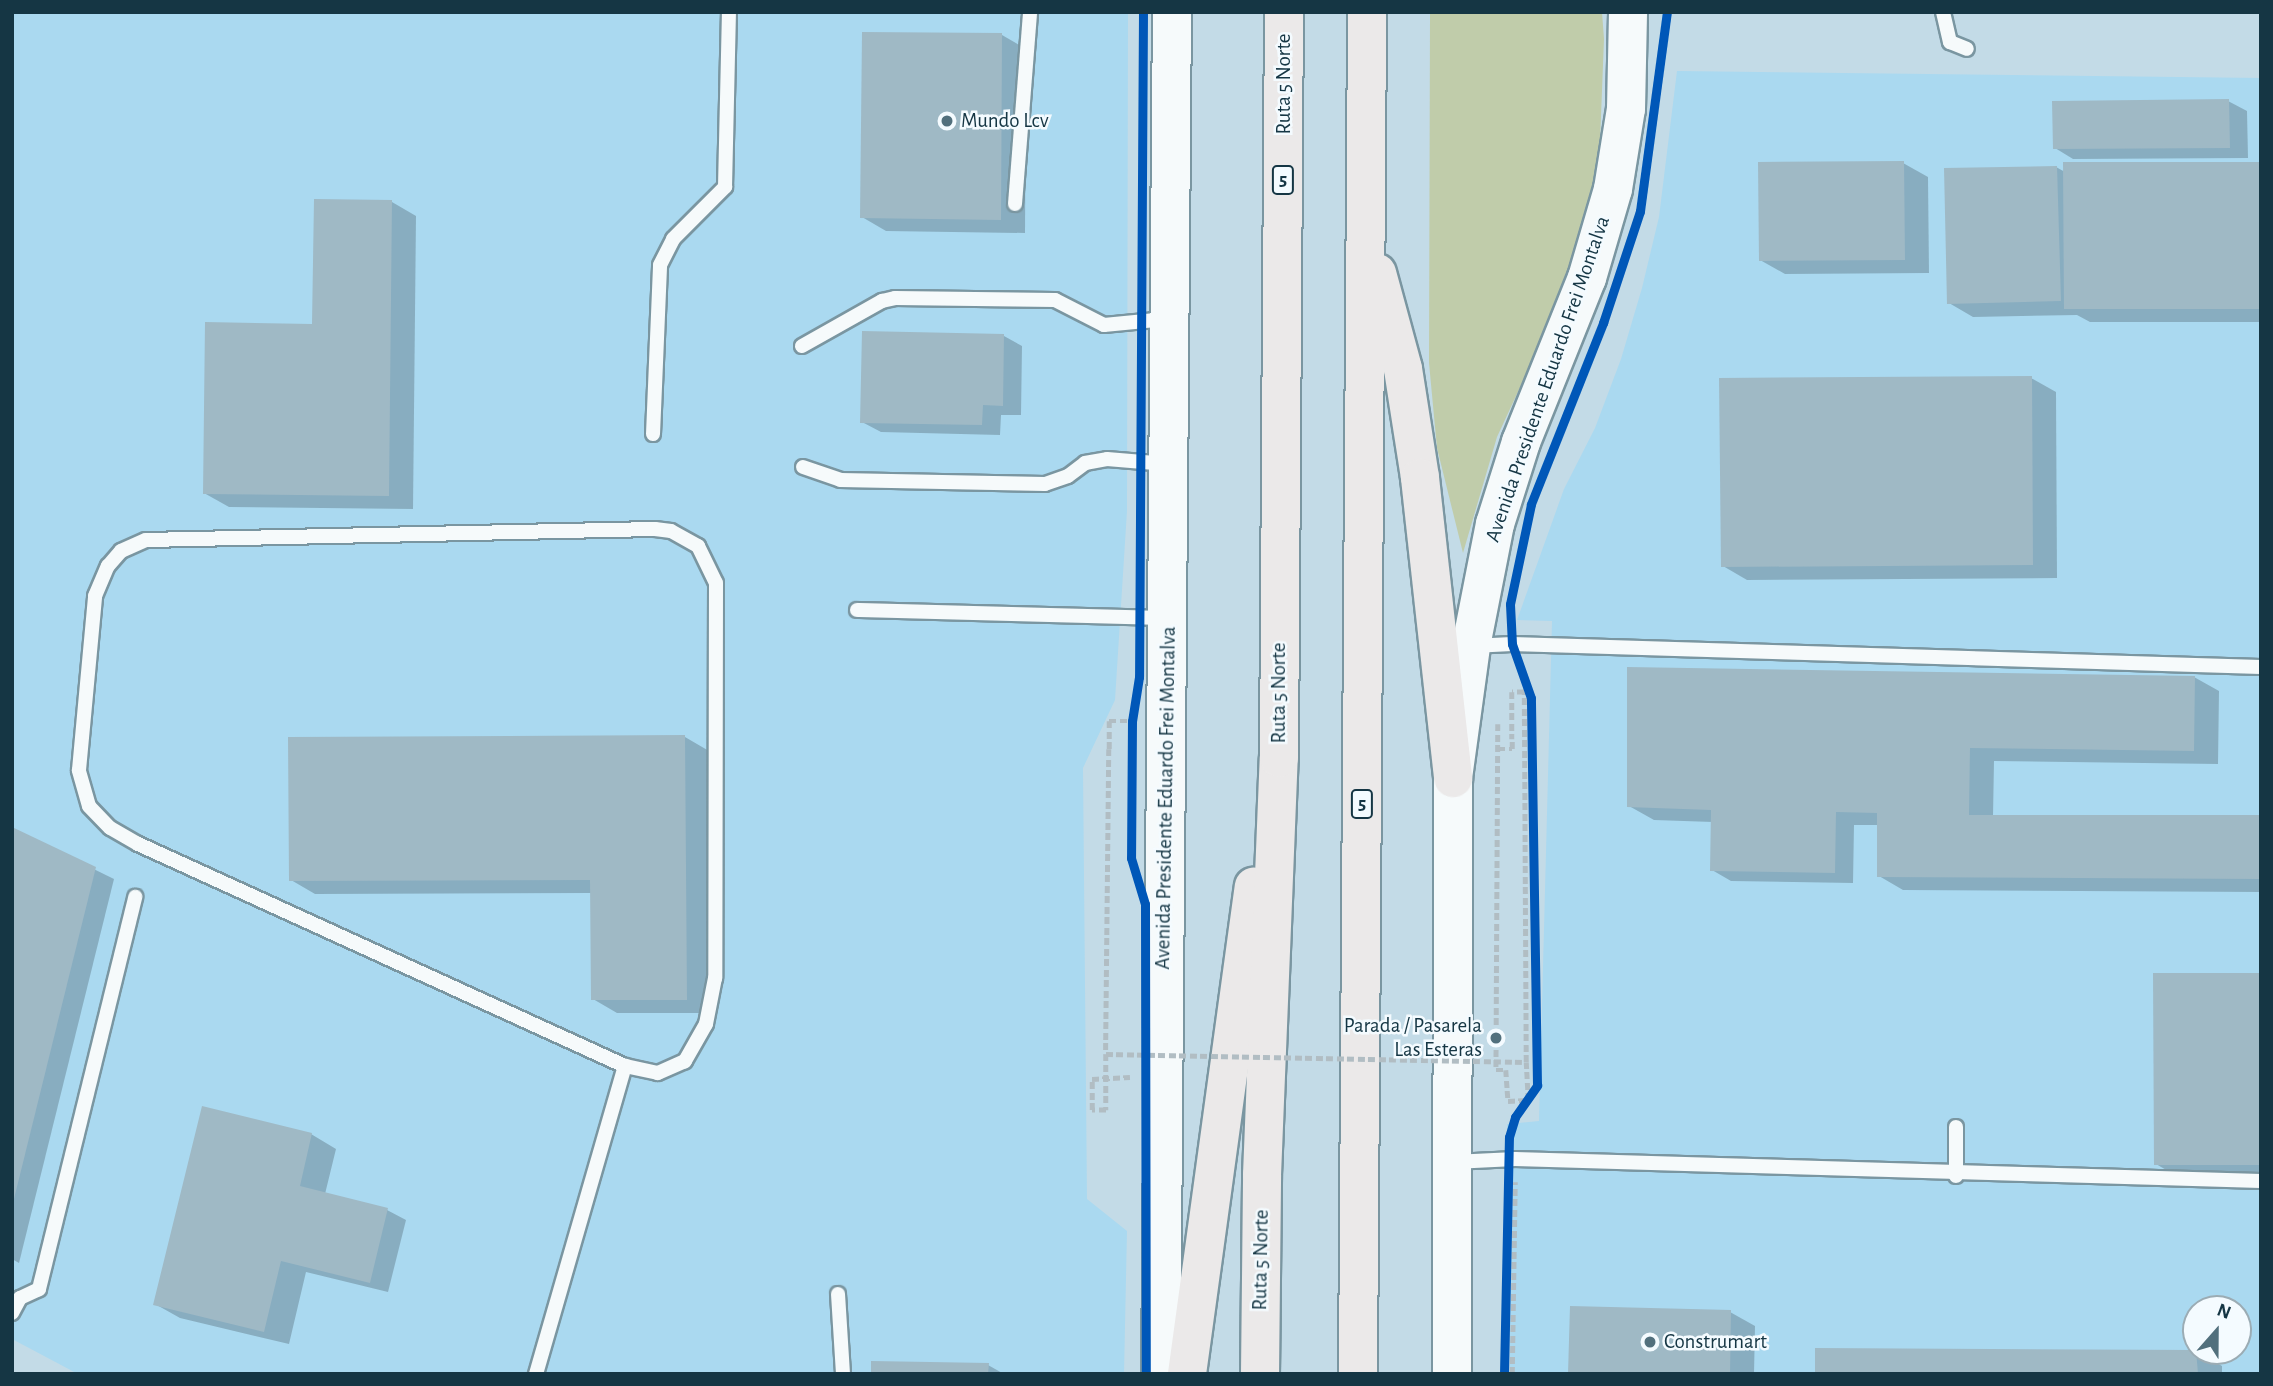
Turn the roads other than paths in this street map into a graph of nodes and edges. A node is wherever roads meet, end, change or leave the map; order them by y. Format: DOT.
graph roads {
  1 [pos="730,12"];
  2 [pos="1030,12"];
  3 [pos="1172,12"];
  4 [pos="1284,12"];
  5 [pos="1367,12"];
  6 [pos="1628,12"];
  7 [pos="1943,12"];
  8 [pos="1967,49"];
  9 [pos="1015,204"];
  10 [pos="1365,234"];
  11 [pos="1169,319"];
  12 [pos="802,346"];
  13 [pos="653,434"];
  14 [pos="1169,464"];
  15 [pos="803,467"];
  16 [pos="857,610"];
  17 [pos="1168,618"];
  18 [pos="1471,646"];
  19 [pos="2261,667"];
  20 [pos="1279,758"];
  21 [pos="1452,778"];
  22 [pos="135,897"];
  23 [pos="625,1066"];
  24 [pos="1955,1127"];
  25 [pos="1452,1162"];
  26 [pos="1956,1176"];
  27 [pos="2261,1181"];
  28 [pos="838,1294"];
  29 [pos="16,1296"];
  30 [pos="12,1312"];
  31 [pos="536,1374"];
  32 [pos="843,1374"];
  33 [pos="1161,1374"];
  34 [pos="1187,1374"];
  35 [pos="1260,1374"];
  36 [pos="1358,1374"];
  37 [pos="1451,1374"];
  1 -- 13 [label="lane"];
  2 -- 9 [label="lane"];
  3 -- 11 [label="main road, Avenida Presidente Eduardo Frei Montalva"];
  4 -- 20 [label="highway, Ruta 5 Norte / 5"];
  5 -- 10 [label="highway, 5"];
  6 -- 18 [label="main road, Avenida Presidente Eduardo Frei Montalva"];
  7 -- 8 [label="lane"];
  10 -- 21 [label="highway"];
  10 -- 36 [label="highway, 5"];
  11 -- 12 [label="lane"];
  11 -- 14 [label="main road, Avenida Presidente Eduardo Frei Montalva"];
  14 -- 15 [label="lane"];
  14 -- 17 [label="main road, Avenida Presidente Eduardo Frei Montalva"];
  16 -- 17 [label="lane"];
  17 -- 33 [label="main road, Avenida Presidente Eduardo Frei Montalva"];
  18 -- 19 [label="lane"];
  18 -- 21 [label="main road, Avenida Presidente Eduardo Frei Montalva"];
  20 -- 34 [label="highway"];
  20 -- 35 [label="highway, Ruta 5 Norte / 5"];
  21 -- 25 [label="main road, Avenida Presidente Eduardo Frei Montalva"];
  22 -- 29 [label="lane"];
  23 -- 23 [label="lane"];
  23 -- 31 [label="lane"];
  24 -- 26 [label="lane"];
  25 -- 26 [label="lane"];
  25 -- 37 [label="main road, Avenida Presidente Eduardo Frei Montalva"];
  26 -- 27 [label="lane"];
  28 -- 32 [label="lane"];
  29 -- 30 [label="lane"];
}
